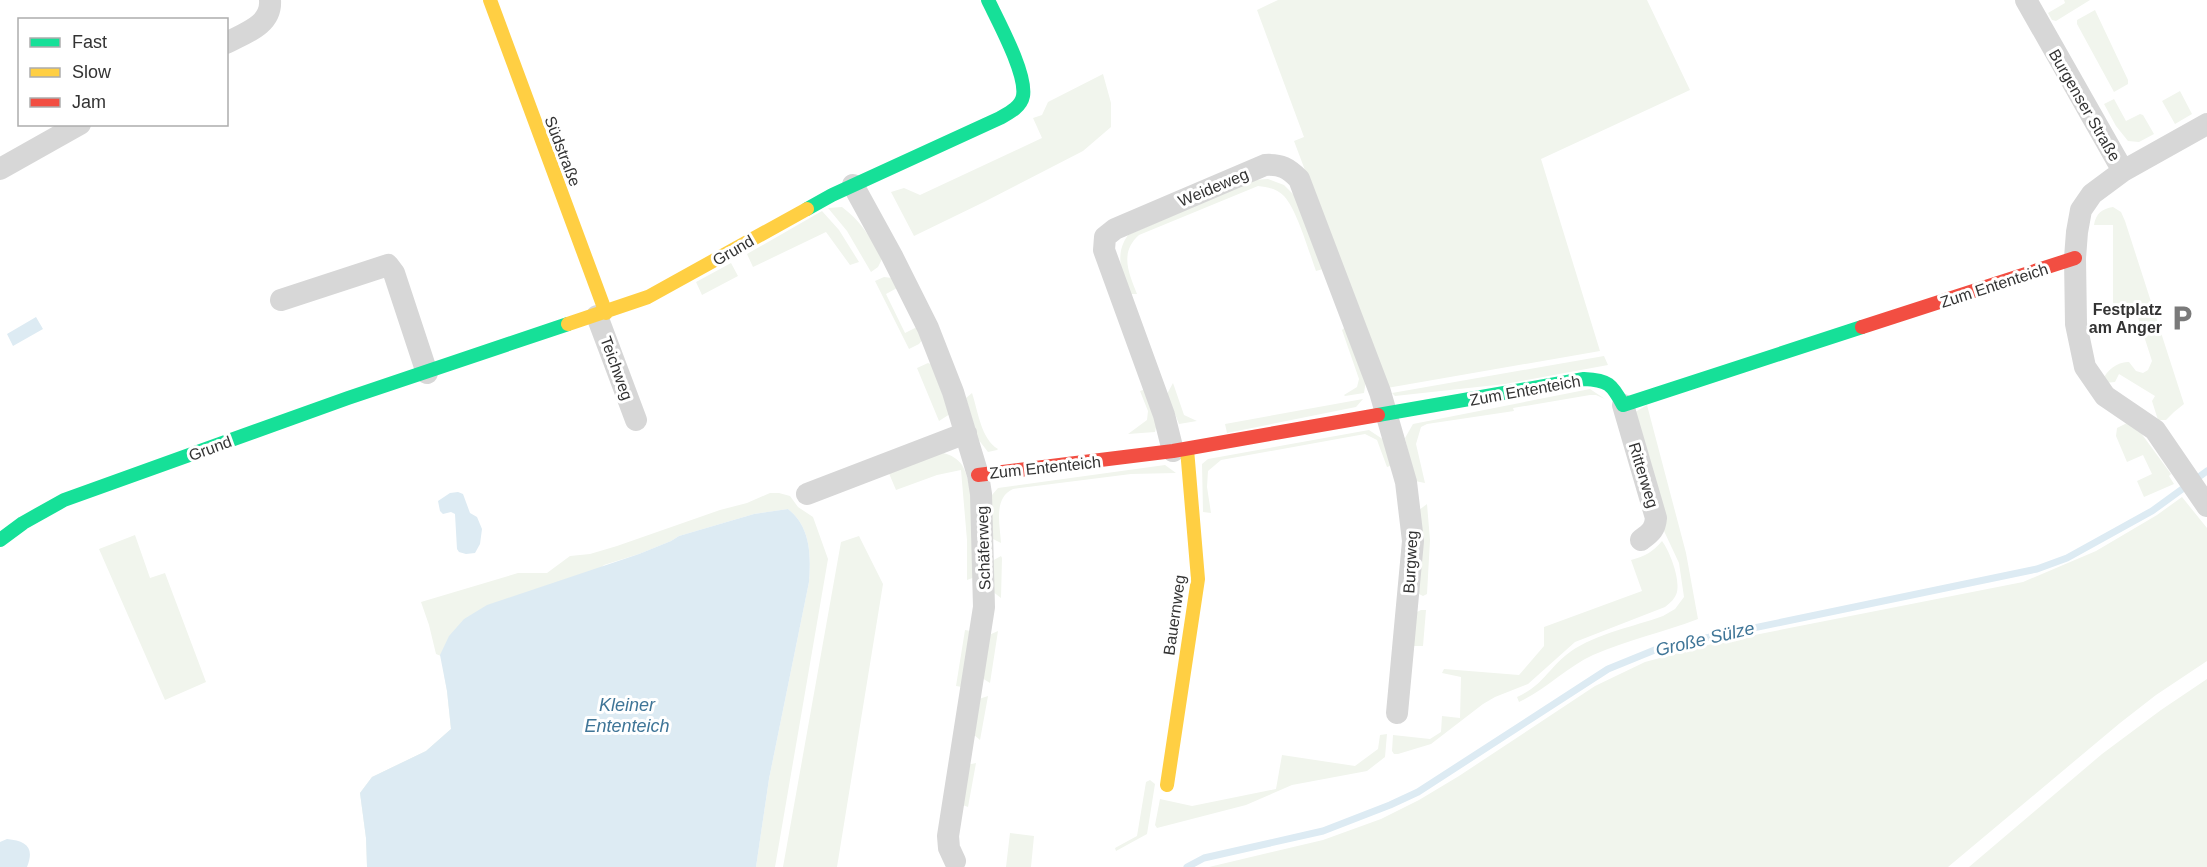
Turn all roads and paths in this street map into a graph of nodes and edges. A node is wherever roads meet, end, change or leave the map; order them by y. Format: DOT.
graph roads {
  1 [pos="270,0"];
  2 [pos="490,0"];
  3 [pos="988,0"];
  4 [pos="2026,0"];
  5 [pos="228,42"];
  6 [pos="2207,124"];
  7 [pos="76,126"];
  8 [pos="0,169"];
  9 [pos="2123,171"];
  10 [pos="853,186"];
  11 [pos="2075,258"];
  12 [pos="281,300"];
  13 [pos="602,314"];
  14 [pos="427,373"];
  15 [pos="1623,405"];
  16 [pos="1386,414"];
  17 [pos="636,420"];
  18 [pos="966,433"];
  19 [pos="1180,450"];
  20 [pos="978,475"];
  21 [pos="807,494"];
  22 [pos="2206,504"];
  23 [pos="0,540"];
  24 [pos="1641,540"];
  25 [pos="1397,713"];
  26 [pos="1167,785"];
  27 [pos="955,861"];
  1 -- 5 [label="street"];
  2 -- 13 [label="street, Südstraße"];
  3 -- 10 [label="street, Grund"];
  4 -- 9 [label="street, Burgenser Straße"];
  6 -- 9 [label="street"];
  7 -- 8 [label="street"];
  9 -- 11 [label="street, Burgenser Straße"];
  10 -- 13 [label="street, Grund"];
  10 -- 18 [label="street, Schäferweg"];
  11 -- 15 [label="street, Zum Ententeich"];
  11 -- 22 [label="street, Burgenser Straße"];
  12 -- 14 [label="street"];
  13 -- 14 [label="street, Grund"];
  13 -- 17 [label="street, Teichweg"];
  14 -- 23 [label="street, Grund"];
  15 -- 16 [label="street, Zum Ententeich"];
  15 -- 24 [label="street, Ritterweg"];
  16 -- 19 [label="street, Zum Ententeich"];
  16 -- 19 [label="street, Weideweg"];
  16 -- 25 [label="street, Burgweg"];
  18 -- 20 [label="street, Schäferweg"];
  18 -- 21 [label="street"];
  19 -- 20 [label="street, Zum Ententeich"];
  19 -- 26 [label="street, Bauernweg"];
  20 -- 27 [label="street, Schäferweg"];
}
